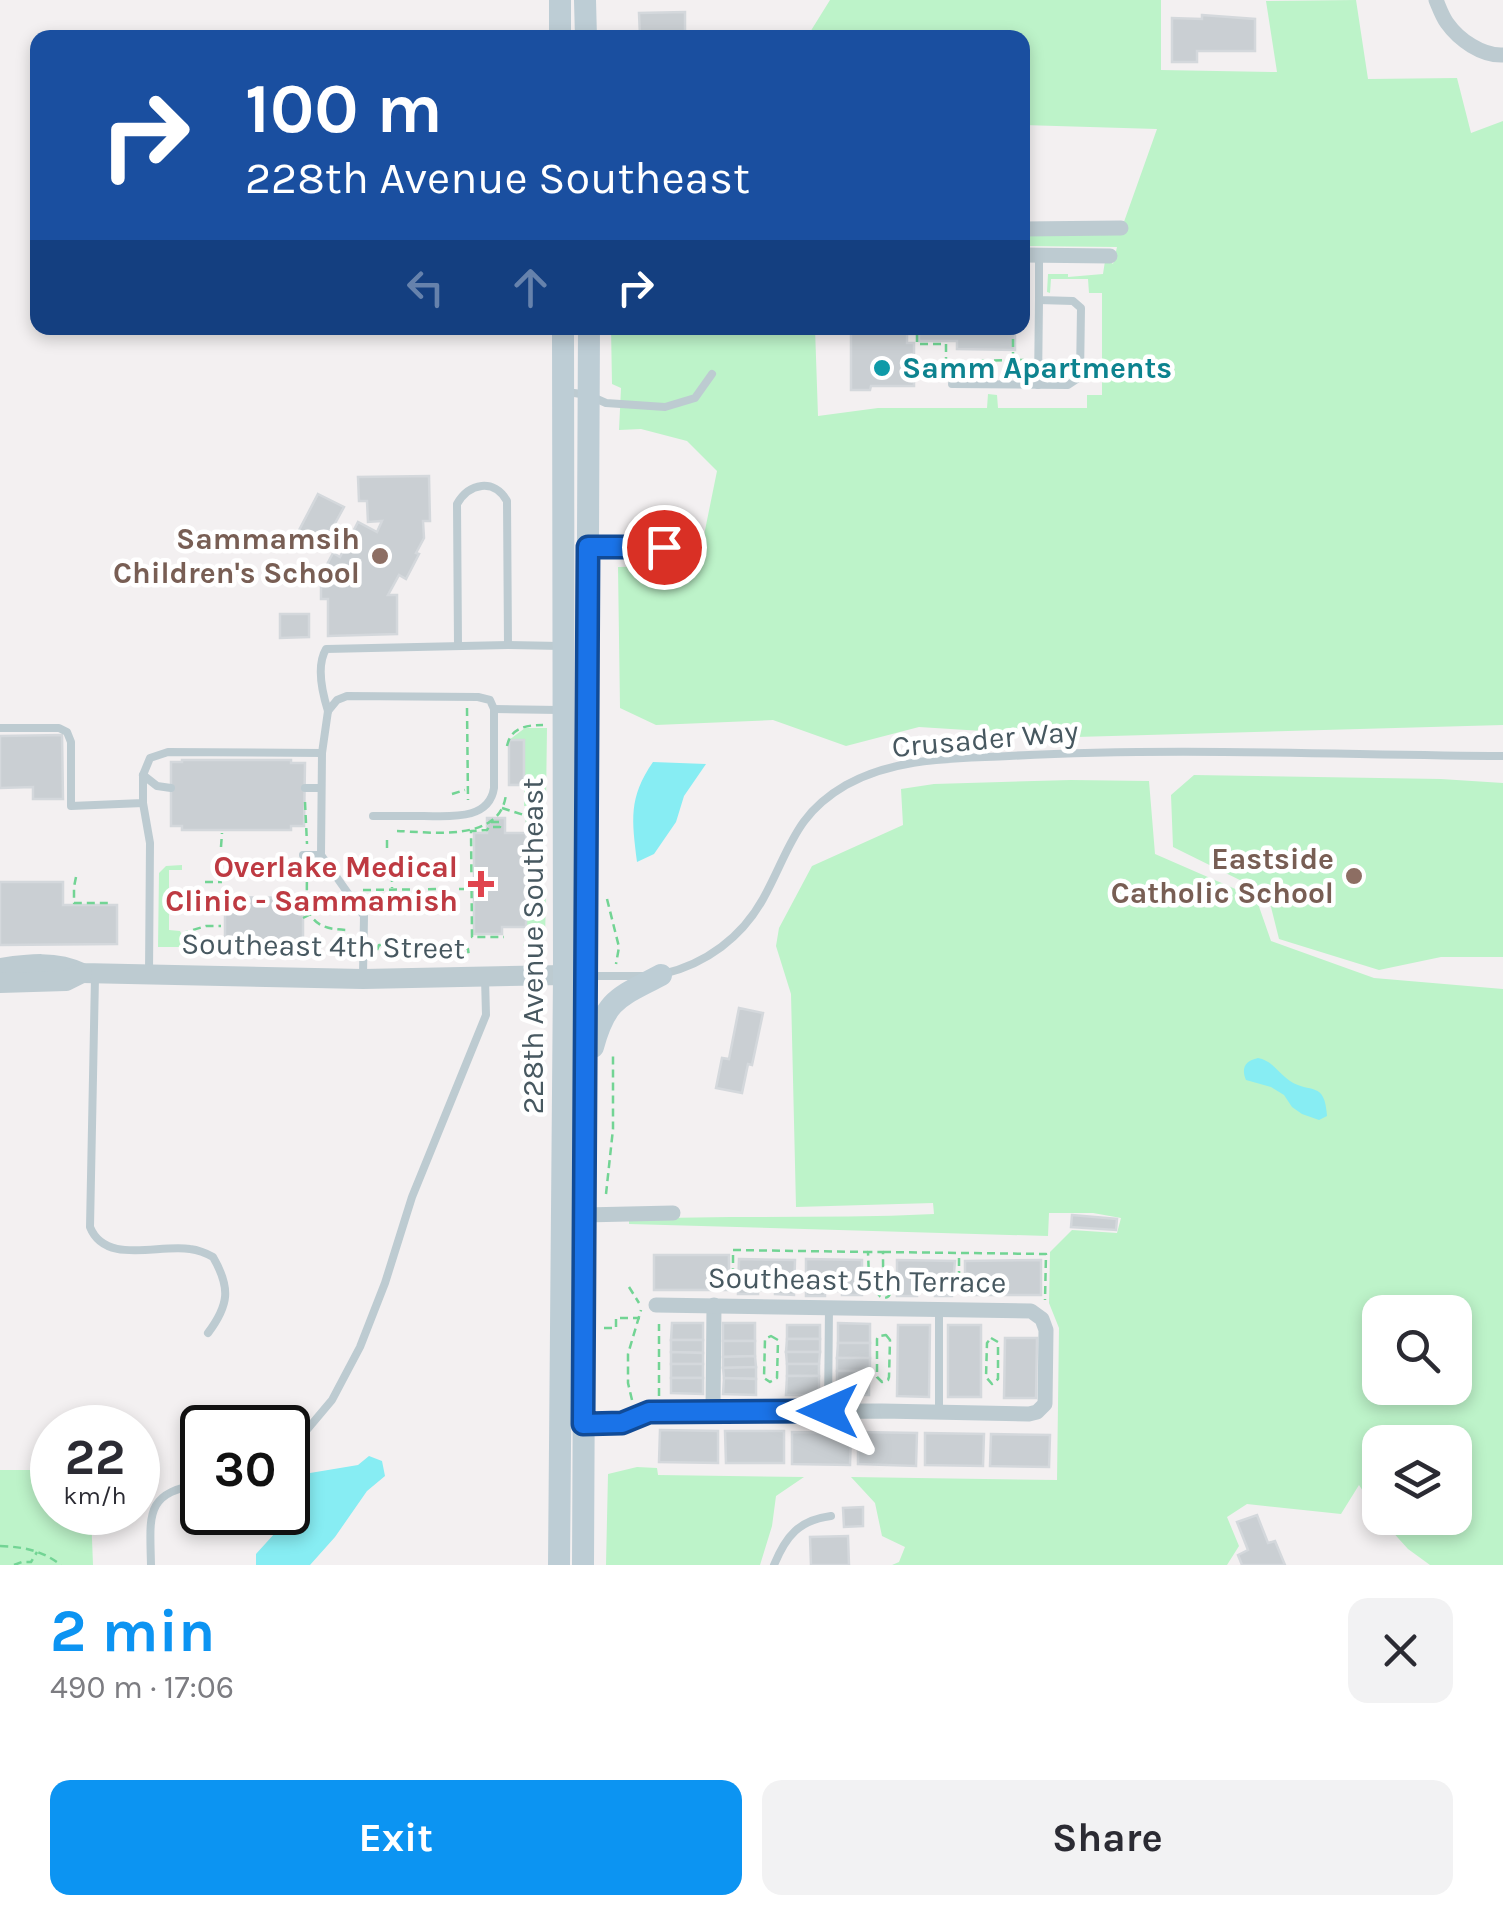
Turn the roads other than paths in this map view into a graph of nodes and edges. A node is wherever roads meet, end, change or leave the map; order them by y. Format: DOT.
graph roads {
  1 [pos="560,0"];
  2 [pos="585,0"];
  3 [pos="1436,0"];
  4 [pos="560,30"];
  5 [pos="586,30"];
  6 [pos="1503,55"];
  7 [pos="1122,228"];
  8 [pos="1030,229"];
  9 [pos="1031,256"];
  10 [pos="1110,256"];
  11 [pos="1038,300"];
  12 [pos="563,335"];
  13 [pos="589,335"];
  14 [pos="712,374"];
  15 [pos="952,384"];
  16 [pos="1038,385"];
  17 [pos="564,392"];
  18 [pos="588,395"];
  19 [pos="588,547"];
  20 [pos="664,547"];
  21 [pos="508,645"];
  22 [pos="458,646"];
  23 [pos="564,646"];
  24 [pos="494,709"];
  25 [pos="564,710"];
  26 [pos="328,712"];
  27 [pos="0,728"];
  28 [pos="322,753"];
  29 [pos="1503,756"];
  30 [pos="143,775"];
  31 [pos="171,788"];
  32 [pos="322,788"];
  33 [pos="305,792"];
  34 [pos="143,803"];
  35 [pos="373,816"];
  36 [pos="303,855"];
  37 [pos="322,855"];
  38 [pos="0,968"];
  39 [pos="89,973"];
  40 [pos="149,973"];
  41 [pos="662,975"];
  42 [pos="575,976"];
  43 [pos="486,978"];
  44 [pos="364,979"];
  45 [pos="0,983"];
  46 [pos="585,1110"];
  47 [pos="673,1213"];
  48 [pos="584,1214"];
  49 [pos="658,1305"];
  50 [pos="714,1306"];
  51 [pos="829,1307"];
  52 [pos="940,1309"];
  53 [pos="208,1334"];
  54 [pos="828,1411"];
  55 [pos="713,1412"];
  56 [pos="939,1412"];
  57 [pos="583,1424"];
  58 [pos="310,1426"];
  59 [pos="180,1487"];
  60 [pos="830,1516"];
  61 [pos="151,1565"];
  62 [pos="560,1565"];
  63 [pos="582,1565"];
  64 [pos="774,1565"];
  1 -- 4 [label="main road"];
  2 -- 5 [label="main road"];
  3 -- 6 [label="street"];
  7 -- 8 [label="street"];
  9 -- 10 [label="street"];
  9 -- 11 [label="lane"];
  11 -- 16 [label="lane"];
  11 -- 16 [label="lane"];
  12 -- 17 [label="main road, 228th Avenue Southeast"];
  13 -- 18 [label="main road, 228th Avenue Southeast"];
  14 -- 18 [label="lane"];
  15 -- 16 [label="lane"];
  17 -- 18 [label="lane"];
  17 -- 23 [label="main road, 228th Avenue Southeast"];
  18 -- 19 [label="main road, 228th Avenue Southeast"];
  19 -- 20 [label="lane"];
  19 -- 42 [label="main road, 228th Avenue Southeast"];
  21 -- 22 [label="lane"];
  21 -- 22 [label="lane"];
  21 -- 23 [label="lane"];
  22 -- 26 [label="lane"];
  23 -- 25 [label="main road, 228th Avenue Southeast"];
  24 -- 25 [label="lane"];
  24 -- 26 [label="lane"];
  24 -- 35 [label="lane"];
  25 -- 42 [label="main road, 228th Avenue Southeast"];
  26 -- 28 [label="lane"];
  27 -- 34 [label="lane"];
  28 -- 30 [label="lane"];
  28 -- 32 [label="lane"];
  29 -- 41 [label="lane, Crusader Way"];
  30 -- 31 [label="lane"];
  30 -- 34 [label="lane"];
  32 -- 33 [label="lane"];
  32 -- 37 [label="lane"];
  34 -- 40 [label="lane"];
  36 -- 37 [label="lane"];
  37 -- 44 [label="lane"];
  38 -- 39 [label="street, Southeast 4th Street"];
  39 -- 40 [label="street, Southeast 4th Street"];
  39 -- 45 [label="street, Southeast 4th Street"];
  39 -- 53 [label="lane"];
  40 -- 44 [label="street, Southeast 4th Street"];
  41 -- 42 [label="lane, Crusader Way"];
  41 -- 46 [label="main road"];
  42 -- 43 [label="street, Southeast 4th Street"];
  42 -- 46 [label="main road, 228th Avenue Southeast"];
  42 -- 62 [label="main road, 228th Avenue Southeast"];
  43 -- 44 [label="street, Southeast 4th Street"];
  43 -- 58 [label="lane"];
  46 -- 48 [label="main road, 228th Avenue Southeast"];
  47 -- 48 [label="street"];
  48 -- 57 [label="main road, 228th Avenue Southeast"];
  49 -- 50 [label="street, Southeast 5th Terrace"];
  50 -- 51 [label="street, Southeast 5th Terrace"];
  50 -- 55 [label="street"];
  51 -- 52 [label="street, Southeast 5th Terrace"];
  51 -- 54 [label="lane"];
  52 -- 56 [label="lane"];
  52 -- 56 [label="street, Southeast 5th Terrace"];
  54 -- 55 [label="street"];
  54 -- 56 [label="street"];
  55 -- 57 [label="street"];
  57 -- 63 [label="main road, 228th Avenue Southeast"];
  59 -- 61 [label="lane"];
  60 -- 64 [label="lane"];
}
